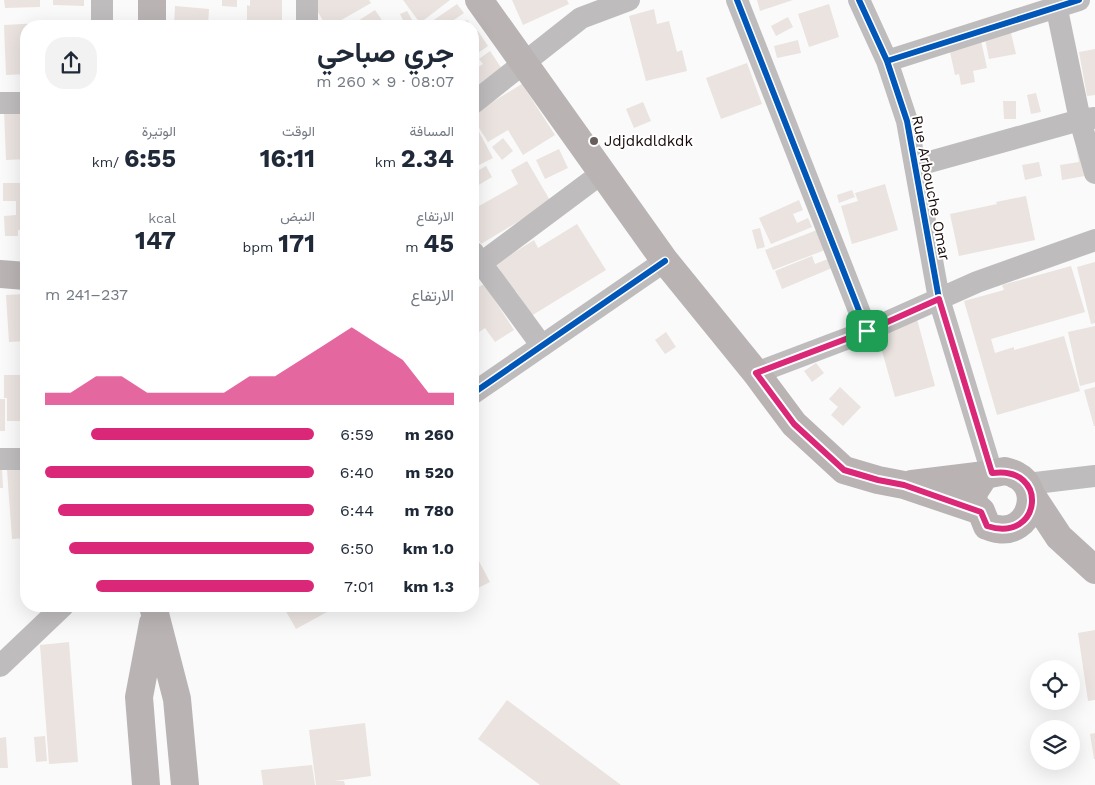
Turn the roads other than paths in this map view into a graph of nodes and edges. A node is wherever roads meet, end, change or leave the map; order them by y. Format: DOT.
graph roads {
  1 [pos="102,0"];
  2 [pos="152,0"];
  3 [pos="479,0"];
  4 [pos="629,0"];
  5 [pos="737,0"];
  6 [pos="859,0"];
  7 [pos="1079,0"];
  8 [pos="1056,3"];
  9 [pos="578,9"];
  10 [pos="102,20"];
  11 [pos="152,20"];
  12 [pos="887,61"];
  13 [pos="524,63"];
  14 [pos="479,98"];
  15 [pos="0,103"];
  16 [pos="20,104"];
  17 [pos="1087,119"];
  18 [pos="915,166"];
  19 [pos="602,173"];
  20 [pos="1095,173"];
  21 [pos="1095,240"];
  22 [pos="479,259"];
  23 [pos="665,261"];
  24 [pos="479,265"];
  25 [pos="0,274"];
  26 [pos="20,276"];
  27 [pos="939,299"];
  28 [pos="867,331"];
  29 [pos="542,346"];
  30 [pos="756,373"];
  31 [pos="479,389"];
  32 [pos="0,459"];
  33 [pos="20,459"];
  34 [pos="988,474"];
  35 [pos="1095,476"];
  36 [pos="904,485"];
  37 [pos="1029,490"];
  38 [pos="981,512"];
  39 [pos="1013,528"];
  40 [pos="1059,537"];
  41 [pos="1095,570"];
  42 [pos="57,612"];
  43 [pos="157,612"];
  44 [pos="159,612"];
  45 [pos="0,666"];
  46 [pos="146,785"];
  47 [pos="185,785"];
  1 -- 10 [label="street"];
  2 -- 11 [label="main road"];
  3 -- 13 [label="main road"];
  4 -- 9 [label="street"];
  5 -- 28 [label="street"];
  6 -- 12 [label="street, Rue Arbouche Omar"];
  7 -- 8 [label="street"];
  8 -- 12 [label="street"];
  8 -- 17 [label="street"];
  9 -- 13 [label="street"];
  12 -- 18 [label="street, Rue Arbouche Omar"];
  13 -- 14 [label="street"];
  13 -- 19 [label="main road"];
  15 -- 16 [label="street"];
  17 -- 18 [label="street"];
  17 -- 20 [label="street"];
  18 -- 27 [label="street, Rue Arbouche Omar"];
  19 -- 22 [label="street"];
  19 -- 23 [label="main road"];
  21 -- 27 [label="street"];
  23 -- 29 [label="street"];
  23 -- 30 [label="main road"];
  24 -- 29 [label="street"];
  25 -- 26 [label="main road"];
  27 -- 28 [label="street"];
  27 -- 34 [label="street, Rue Arbouche Omar"];
  28 -- 30 [label="street"];
  29 -- 31 [label="street"];
  30 -- 36 [label="main road"];
  32 -- 33 [label="street"];
  34 -- 36 [label="main road"];
  34 -- 37 [label="main road"];
  34 -- 38 [label="main road"];
  35 -- 37 [label="street"];
  36 -- 38 [label="main road"];
  37 -- 39 [label="main road"];
  37 -- 40 [label="main road"];
  38 -- 39 [label="main road"];
  39 -- 40 [label="main road"];
  40 -- 41 [label="main road"];
  42 -- 45 [label="street"];
  43 -- 46 [label="main road"];
  44 -- 47 [label="main road"];
}
